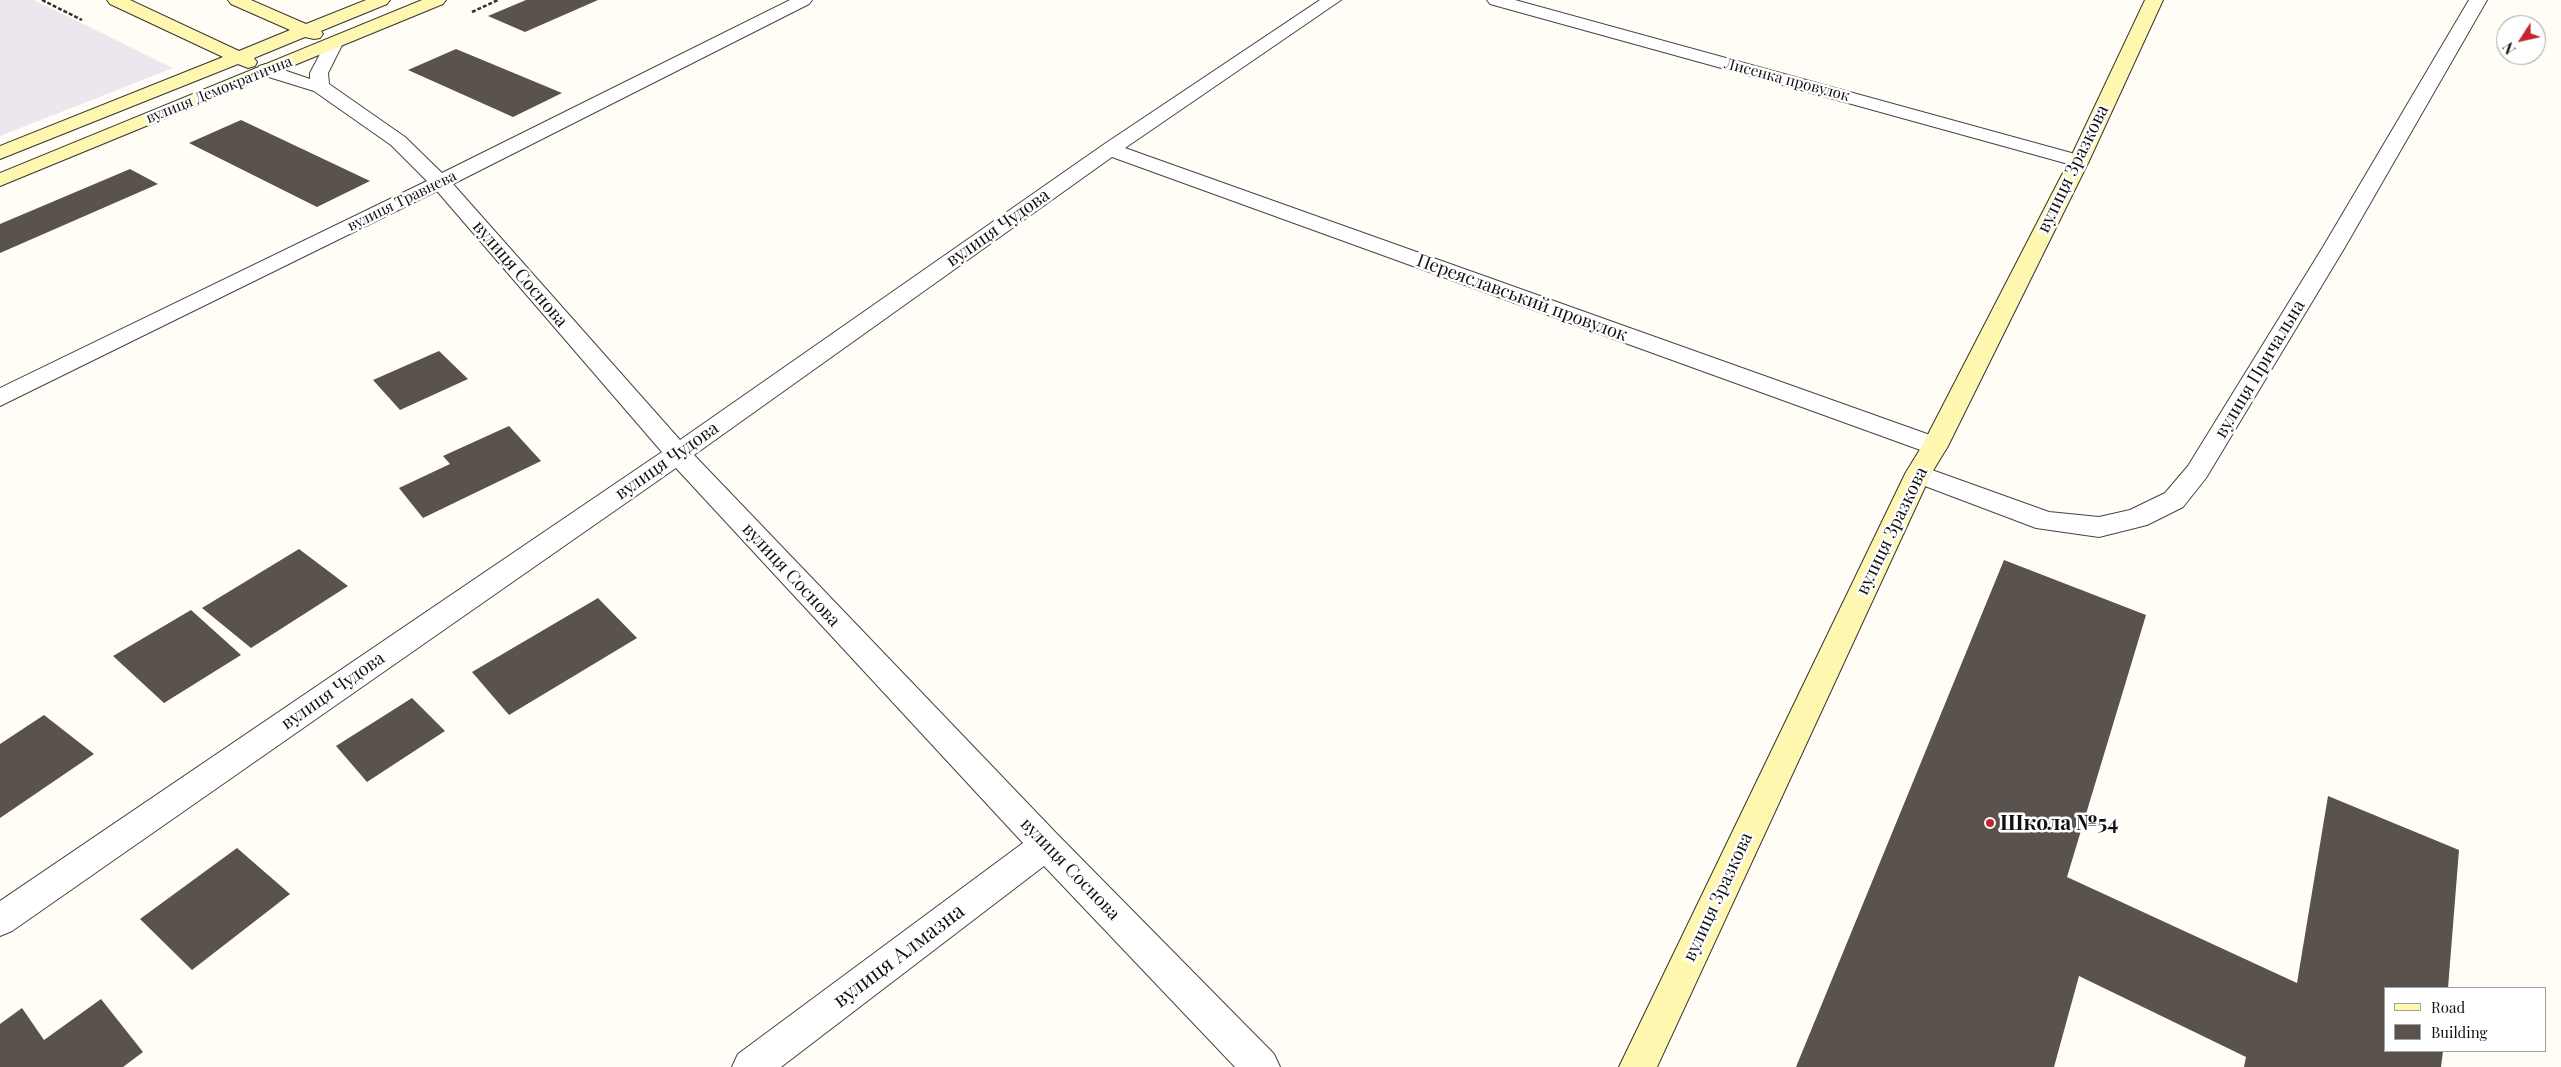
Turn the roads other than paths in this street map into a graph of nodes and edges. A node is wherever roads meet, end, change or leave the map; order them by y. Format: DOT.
graph roads {
  1 [pos="116,0"];
  2 [pos="237,0"];
  3 [pos="382,0"];
  4 [pos="437,0"];
  5 [pos="802,0"];
  6 [pos="1332,0"];
  7 [pos="1496,0"];
  8 [pos="2154,0"];
  9 [pos="2478,0"];
  10 [pos="306,30"];
  11 [pos="334,43"];
  12 [pos="238,58"];
  13 [pos="266,70"];
  14 [pos="320,86"];
  15 [pos="1110,149"];
  16 [pos="0,153"];
  17 [pos="2078,161"];
  18 [pos="0,180"];
  19 [pos="440,182"];
  20 [pos="0,398"];
  21 [pos="1935,446"];
  22 [pos="678,454"];
  23 [pos="1918,474"];
  24 [pos="1046,845"];
  25 [pos="0,920"];
  26 [pos="751,1067"];
  27 [pos="1261,1067"];
  28 [pos="1638,1067"];
  1 -- 12 [label="street"];
  2 -- 10 [label="street"];
  3 -- 10 [label="street, вулиця Демократична"];
  4 -- 11 [label="street, вулиця Демократична"];
  5 -- 19 [label="street, вулиця Травнева"];
  6 -- 15 [label="street, вулиця Чудова"];
  7 -- 17 [label="street, Лисенка провулок"];
  8 -- 17 [label="street, вулиця Зразкова"];
  9 -- 23 [label="street, вулиця Причальна"];
  10 -- 11 [label="street"];
  10 -- 12 [label="street, вулиця Демократична"];
  11 -- 13 [label="street, вулиця Демократична"];
  11 -- 14 [label="street"];
  12 -- 13 [label="street"];
  12 -- 16 [label="street, вулиця Демократична"];
  13 -- 14 [label="street"];
  13 -- 18 [label="street, вулиця Демократична"];
  14 -- 19 [label="street, вулиця Соснова"];
  15 -- 21 [label="street, Переяславський провулок"];
  15 -- 22 [label="street, вулиця Чудова"];
  17 -- 21 [label="street, вулиця Зразкова"];
  19 -- 20 [label="street, вулиця Травнева"];
  19 -- 22 [label="street, вулиця Соснова"];
  21 -- 23 [label="street, вулиця Зразкова"];
  22 -- 24 [label="street, вулиця Соснова"];
  22 -- 25 [label="street, вулиця Чудова"];
  23 -- 28 [label="street, вулиця Зразкова"];
  24 -- 26 [label="street, вулиця Алмазна"];
  24 -- 27 [label="street, вулиця Соснова"];
}
